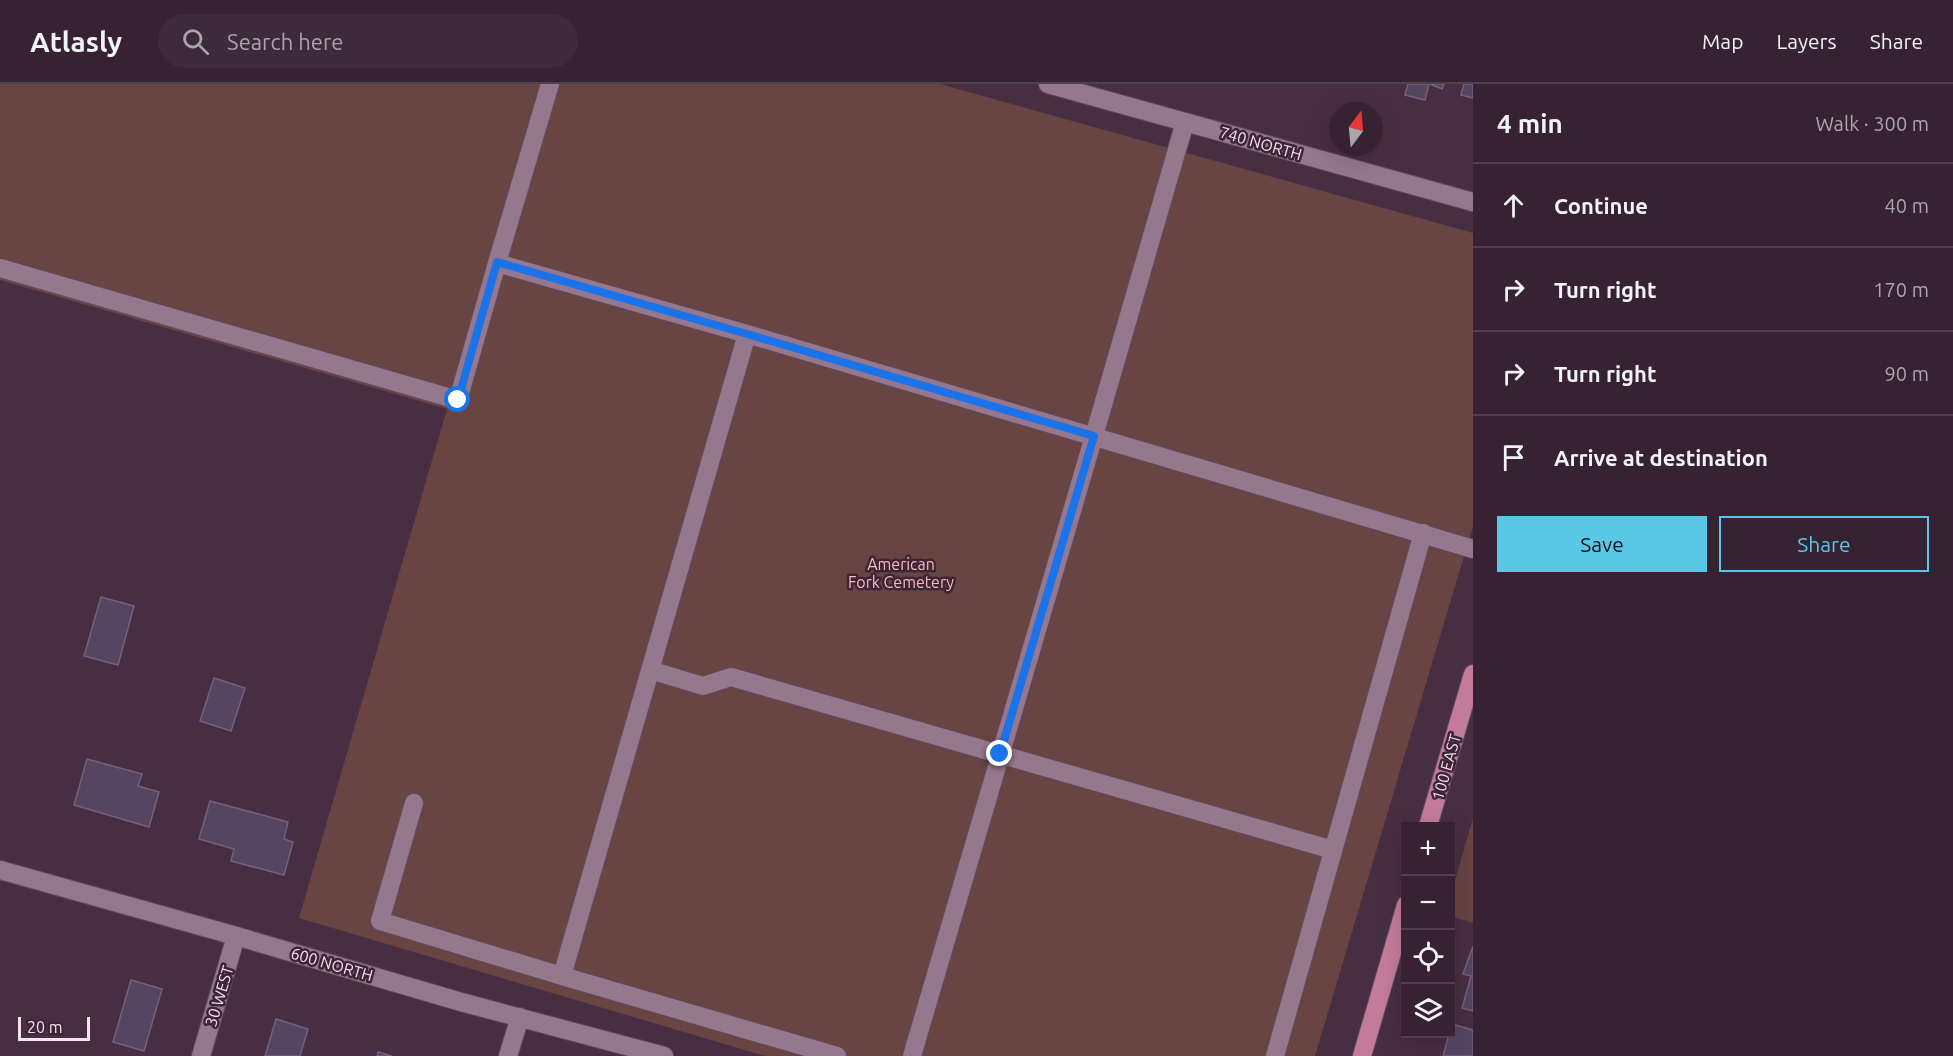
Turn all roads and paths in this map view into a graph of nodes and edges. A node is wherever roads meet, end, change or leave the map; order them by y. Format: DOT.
graph roads {
  1 [pos="550,84"];
  2 [pos="1048,84"];
  3 [pos="1185,122"];
  4 [pos="1473,202"];
  5 [pos="497,262"];
  6 [pos="0,268"];
  7 [pos="747,334"];
  8 [pos="1094,436"];
  9 [pos="1423,533"];
  10 [pos="1473,549"];
  11 [pos="650,670"];
  12 [pos="1473,674"];
  13 [pos="1000,754"];
  14 [pos="414,802"];
  15 [pos="1429,822"];
  16 [pos="1333,850"];
  17 [pos="0,870"];
  18 [pos="1401,922"];
  19 [pos="236,936"];
  20 [pos="562,976"];
  21 [pos="520,1017"];
  22 [pos="201,1056"];
  23 [pos="508,1056"];
  24 [pos="664,1056"];
  25 [pos="837,1056"];
  26 [pos="912,1056"];
  27 [pos="1275,1056"];
  28 [pos="1362,1056"];
  1 -- 5 [label="street"];
  2 -- 3 [label="street, 740 NORTH"];
  3 -- 4 [label="street, 740 NORTH"];
  3 -- 8 [label="street"];
  5 -- 6 [label="street"];
  5 -- 7 [label="street"];
  7 -- 8 [label="street"];
  7 -- 11 [label="street"];
  8 -- 9 [label="street"];
  8 -- 13 [label="street"];
  9 -- 10 [label="street"];
  9 -- 16 [label="street"];
  11 -- 13 [label="street"];
  11 -- 20 [label="street"];
  12 -- 15 [label="main road, 100 EAST"];
  13 -- 16 [label="street"];
  13 -- 26 [label="street"];
  14 -- 20 [label="street"];
  16 -- 27 [label="street"];
  17 -- 19 [label="street, 600 NORTH"];
  18 -- 28 [label="main road"];
  19 -- 21 [label="street, 600 NORTH"];
  19 -- 22 [label="street, 30 WEST"];
  20 -- 25 [label="street"];
  21 -- 23 [label="street"];
  21 -- 24 [label="street, 600 NORTH"];
}
